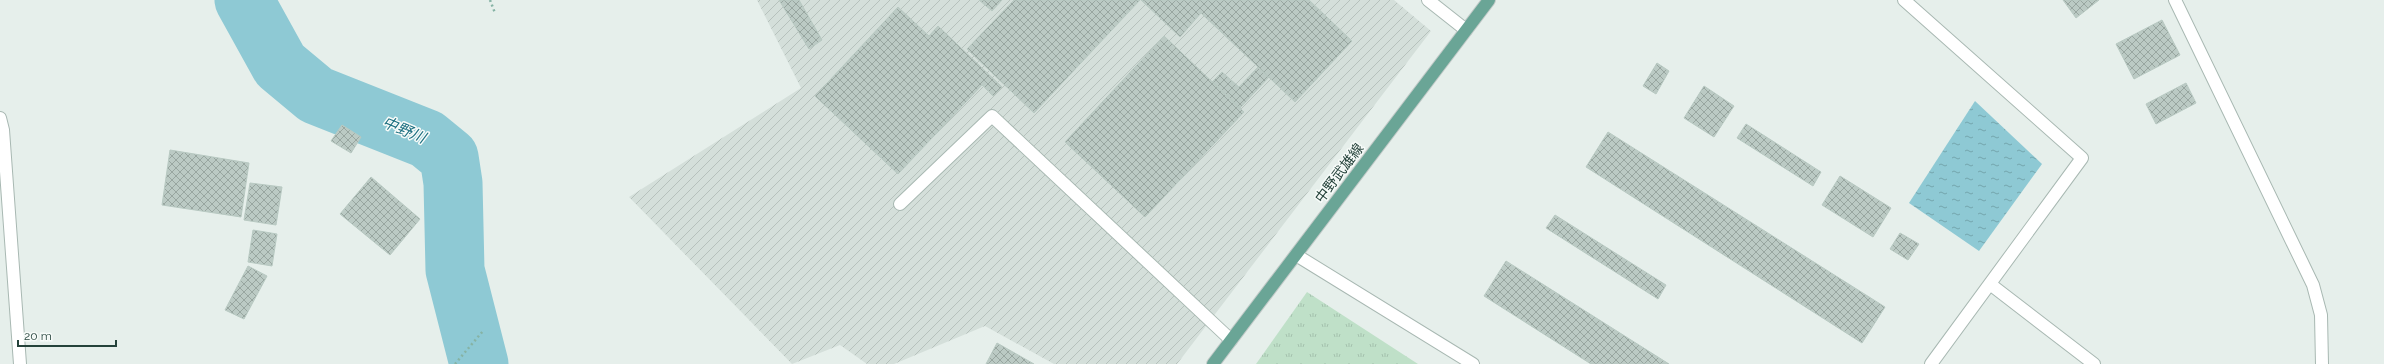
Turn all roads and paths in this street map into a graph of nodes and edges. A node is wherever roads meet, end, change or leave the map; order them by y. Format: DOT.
graph roads {
  1 [pos="490,0"];
  2 [pos="1428,0"];
  3 [pos="1489,0"];
  4 [pos="1904,0"];
  5 [pos="2176,0"];
  6 [pos="495,12"];
  7 [pos="1466,30"];
  8 [pos="0,118"];
  9 [pos="900,204"];
  10 [pos="1296,255"];
  11 [pos="1990,284"];
  12 [pos="483,331"];
  13 [pos="1231,340"];
  14 [pos="20,364"];
  15 [pos="455,364"];
  16 [pos="1213,364"];
  17 [pos="1473,364"];
  18 [pos="1931,364"];
  19 [pos="2094,364"];
  20 [pos="2322,364"];
  1 -- 6 [label="path"];
  2 -- 7 [label="street"];
  3 -- 7 [label="main road, 中野武雄線"];
  4 -- 11 [label="street"];
  5 -- 20 [label="street"];
  7 -- 10 [label="main road, 中野武雄線"];
  8 -- 14 [label="street"];
  9 -- 13 [label="street"];
  10 -- 13 [label="main road, 中野武雄線"];
  10 -- 17 [label="street"];
  11 -- 18 [label="street"];
  11 -- 19 [label="street"];
  12 -- 15 [label="path"];
  13 -- 16 [label="main road, 中野武雄線"];
}
